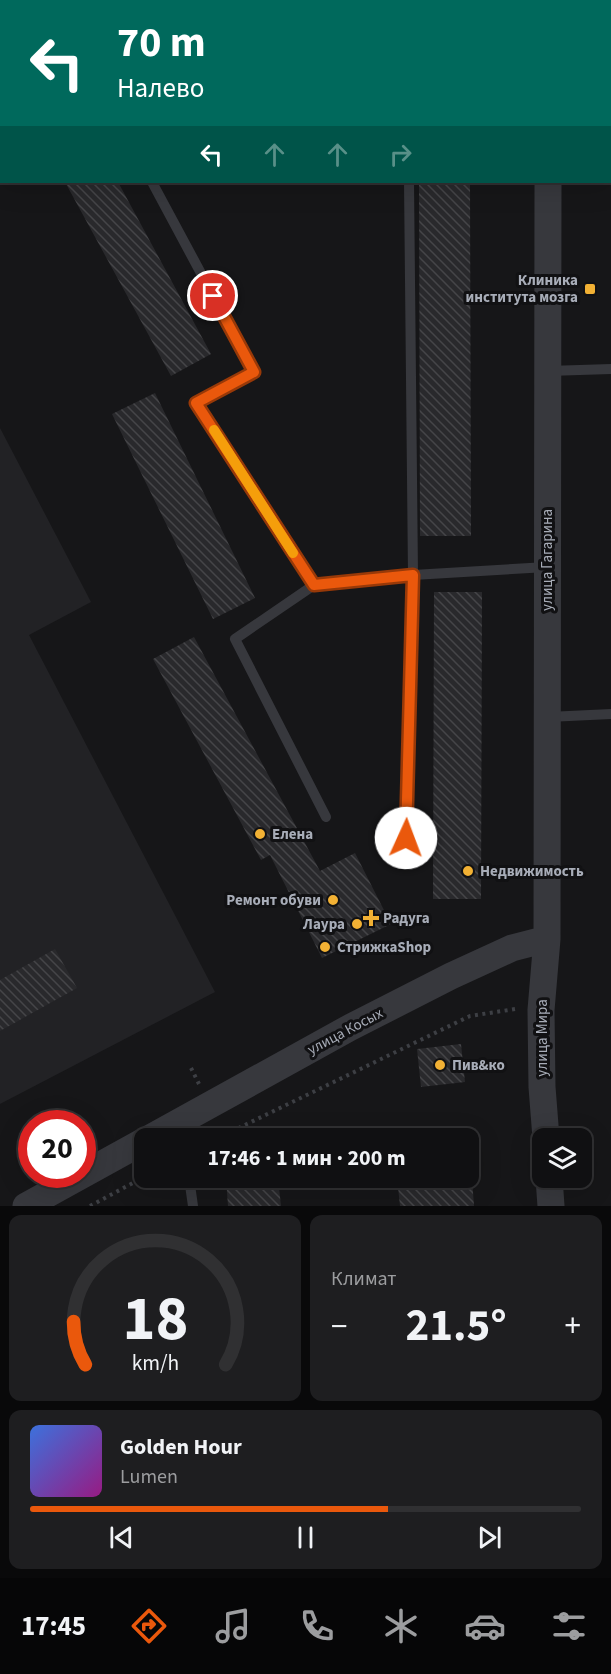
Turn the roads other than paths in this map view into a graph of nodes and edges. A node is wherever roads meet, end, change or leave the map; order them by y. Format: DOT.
graph roads {
  1 [pos="153,183"];
  2 [pos="408,183"];
  3 [pos="548,183"];
  4 [pos="611,369"];
  5 [pos="548,371"];
  6 [pos="548,567"];
  7 [pos="413,575"];
  8 [pos="314,585"];
  9 [pos="611,714"];
  10 [pos="547,717"];
  11 [pos="326,817"];
  12 [pos="406,838"];
  13 [pos="547,939"];
  14 [pos="177,1128"];
  15 [pos="545,1128"];
  16 [pos="134,1147"];
  17 [pos="190,1188"];
  18 [pos="550,1188"];
  19 [pos="26,1206"];
  20 [pos="193,1206"];
  21 [pos="551,1206"];
  1 -- 8 [label="lane"];
  2 -- 7 [label="lane"];
  3 -- 5 [label="street, улица Гагарина"];
  4 -- 5 [label="lane"];
  5 -- 6 [label="street, улица Гагарина"];
  6 -- 7 [label="lane"];
  6 -- 10 [label="street, улица Гагарина"];
  7 -- 8 [label="lane"];
  7 -- 12 [label="lane"];
  8 -- 11 [label="lane"];
  9 -- 10 [label="lane"];
  10 -- 13 [label="street, улица Гагарина"];
  13 -- 14 [label="street, улица Косых"];
  13 -- 15 [label="street, улица Мира"];
  16 -- 19 [label="street"];
  17 -- 20 [label="lane"];
  18 -- 21 [label="street"];
}
